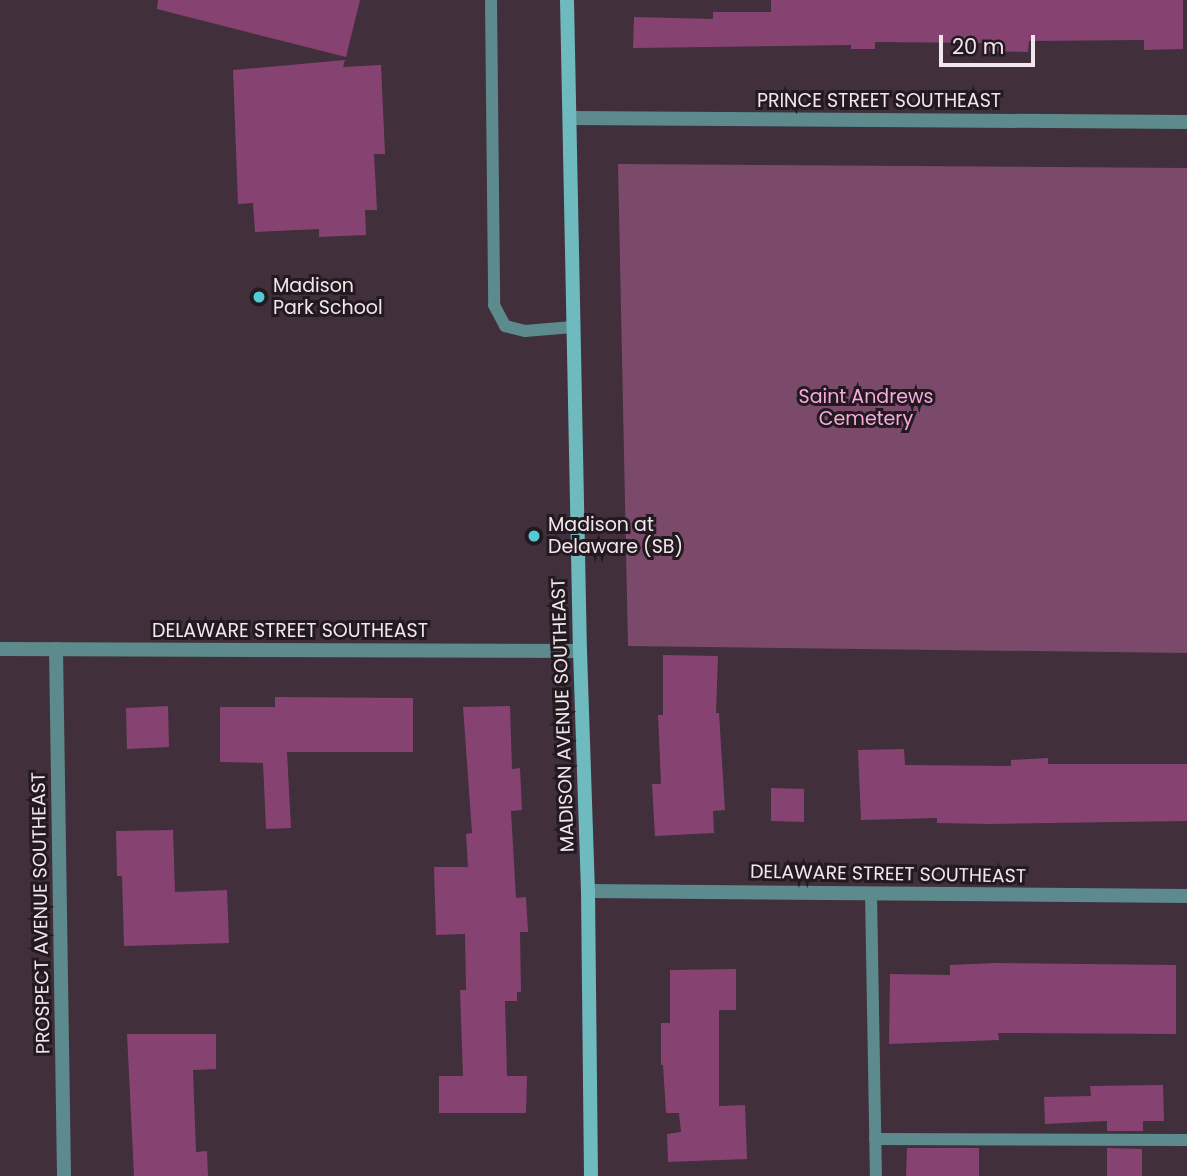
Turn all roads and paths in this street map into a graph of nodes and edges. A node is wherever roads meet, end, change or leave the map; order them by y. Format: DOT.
graph roads {
  1 [pos="491,0"];
  2 [pos="567,0"];
  3 [pos="571,118"];
  4 [pos="1187,122"];
  5 [pos="573,327"];
  6 [pos="0,649"];
  7 [pos="56,649"];
  8 [pos="580,651"];
  9 [pos="588,891"];
  10 [pos="871,893"];
  11 [pos="1187,896"];
  12 [pos="875,1139"];
  13 [pos="1187,1140"];
  14 [pos="64,1176"];
  15 [pos="591,1176"];
  16 [pos="876,1176"];
  1 -- 5 [label="lane"];
  2 -- 3 [label="street, MADISON AVENUE SOUTHEAST"];
  3 -- 4 [label="street, PRINCE STREET SOUTHEAST"];
  3 -- 5 [label="street, MADISON AVENUE SOUTHEAST"];
  5 -- 8 [label="street, MADISON AVENUE SOUTHEAST"];
  6 -- 7 [label="street, DELAWARE STREET SOUTHEAST"];
  7 -- 8 [label="street, DELAWARE STREET SOUTHEAST"];
  7 -- 14 [label="street, PROSPECT AVENUE SOUTHEAST"];
  8 -- 9 [label="street, MADISON AVENUE SOUTHEAST"];
  9 -- 10 [label="street, DELAWARE STREET SOUTHEAST"];
  9 -- 15 [label="street, MADISON AVENUE SOUTHEAST"];
  10 -- 11 [label="street, DELAWARE STREET SOUTHEAST"];
  10 -- 12 [label="lane"];
  12 -- 13 [label="lane"];
  12 -- 16 [label="lane"];
}
